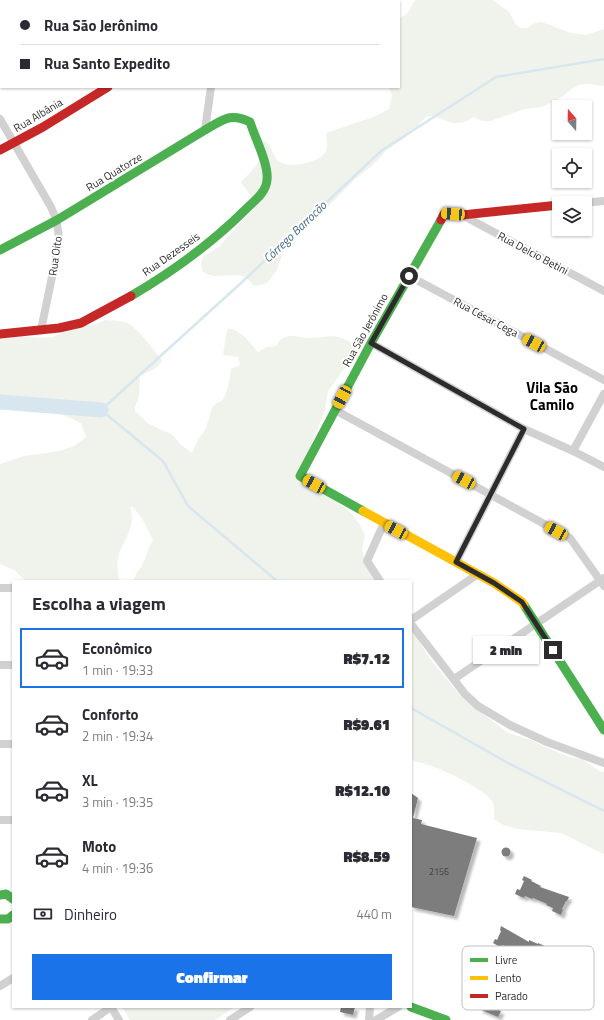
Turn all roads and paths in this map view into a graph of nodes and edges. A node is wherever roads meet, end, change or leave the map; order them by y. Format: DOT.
graph roads {
  1 [pos="211,88"];
  2 [pos="102,89"];
  3 [pos="240,117"];
  4 [pos="0,119"];
  5 [pos="205,130"];
  6 [pos="13,144"];
  7 [pos="0,150"];
  8 [pos="604,201"];
  9 [pos="592,202"];
  10 [pos="552,206"];
  11 [pos="462,215"];
  12 [pos="57,220"];
  13 [pos="0,250"];
  14 [pos="409,276"];
  15 [pos="604,291"];
  16 [pos="41,330"];
  17 [pos="0,334"];
  18 [pos="371,343"];
  19 [pos="604,380"];
  20 [pos="604,394"];
  21 [pos="335,410"];
  22 [pos="524,429"];
  23 [pos="573,451"];
  24 [pos="604,467"];
  25 [pos="490,494"];
  26 [pos="384,523"];
  27 [pos="456,562"];
  28 [pos="478,574"];
  29 [pos="379,580"];
  30 [pos="603,581"];
  31 [pos="0,588"];
  32 [pos="12,588"];
  33 [pos="412,619"];
  34 [pos="536,623"];
  35 [pos="412,625"];
  36 [pos="0,665"];
  37 [pos="12,665"];
  38 [pos="454,679"];
  39 [pos="604,730"];
  40 [pos="0,744"];
  41 [pos="12,744"];
  42 [pos="604,763"];
  43 [pos="0,820"];
  44 [pos="12,820"];
  45 [pos="12,979"];
  46 [pos="0,986"];
  47 [pos="412,1007"];
  48 [pos="110,1008"];
  49 [pos="112,1008"];
  50 [pos="248,1008"];
  51 [pos="370,1008"];
  52 [pos="396,1008"];
  53 [pos="92,1020"];
  54 [pos="119,1020"];
  55 [pos="230,1020"];
  56 [pos="369,1020"];
  57 [pos="376,1020"];
  58 [pos="446,1020"];
  1 -- 5 [label="street"];
  2 -- 6 [label="street, Rua Albânia"];
  3 -- 5 [label="street, Rua Quatorze"];
  3 -- 16 [label="street, Rua Dezesseis"];
  4 -- 6 [label="street, Rua Oito"];
  5 -- 12 [label="street, Rua Quatorze"];
  6 -- 7 [label="street, Rua Albânia"];
  6 -- 12 [label="street, Rua Oito"];
  8 -- 9 [label="street"];
  10 -- 11 [label="street, Rua São Jerônimo"];
  11 -- 14 [label="street, Rua São Jerônimo"];
  11 -- 15 [label="street, Rua Delcio Betini"];
  12 -- 13 [label="street, Rua Quatorze"];
  12 -- 16 [label="street, Rua Oito"];
  14 -- 18 [label="street, Rua São Jerônimo"];
  14 -- 19 [label="street, Rua César Cega"];
  16 -- 17 [label="street, Rua Dezesseis"];
  18 -- 21 [label="street, Rua São Jerônimo"];
  18 -- 22 [label="street"];
  20 -- 23 [label="street"];
  21 -- 25 [label="street"];
  21 -- 26 [label="street, Rua São Jerônimo"];
  22 -- 23 [label="street"];
  22 -- 25 [label="street"];
  23 -- 24 [label="street"];
  25 -- 27 [label="street"];
  25 -- 30 [label="street"];
  26 -- 27 [label="street"];
  26 -- 29 [label="street"];
  27 -- 28 [label="street"];
  28 -- 33 [label="street"];
  28 -- 34 [label="street"];
  30 -- 34 [label="street"];
  31 -- 32 [label="street"];
  34 -- 38 [label="street"];
  34 -- 39 [label="street"];
  35 -- 38 [label="street"];
  36 -- 37 [label="street"];
  38 -- 42 [label="street"];
  40 -- 41 [label="street"];
  43 -- 44 [label="street"];
  45 -- 46 [label="street"];
  47 -- 58 [label="street"];
  48 -- 53 [label="street"];
  49 -- 54 [label="street"];
  50 -- 55 [label="street"];
  51 -- 56 [label="street"];
  52 -- 57 [label="street"];
}
